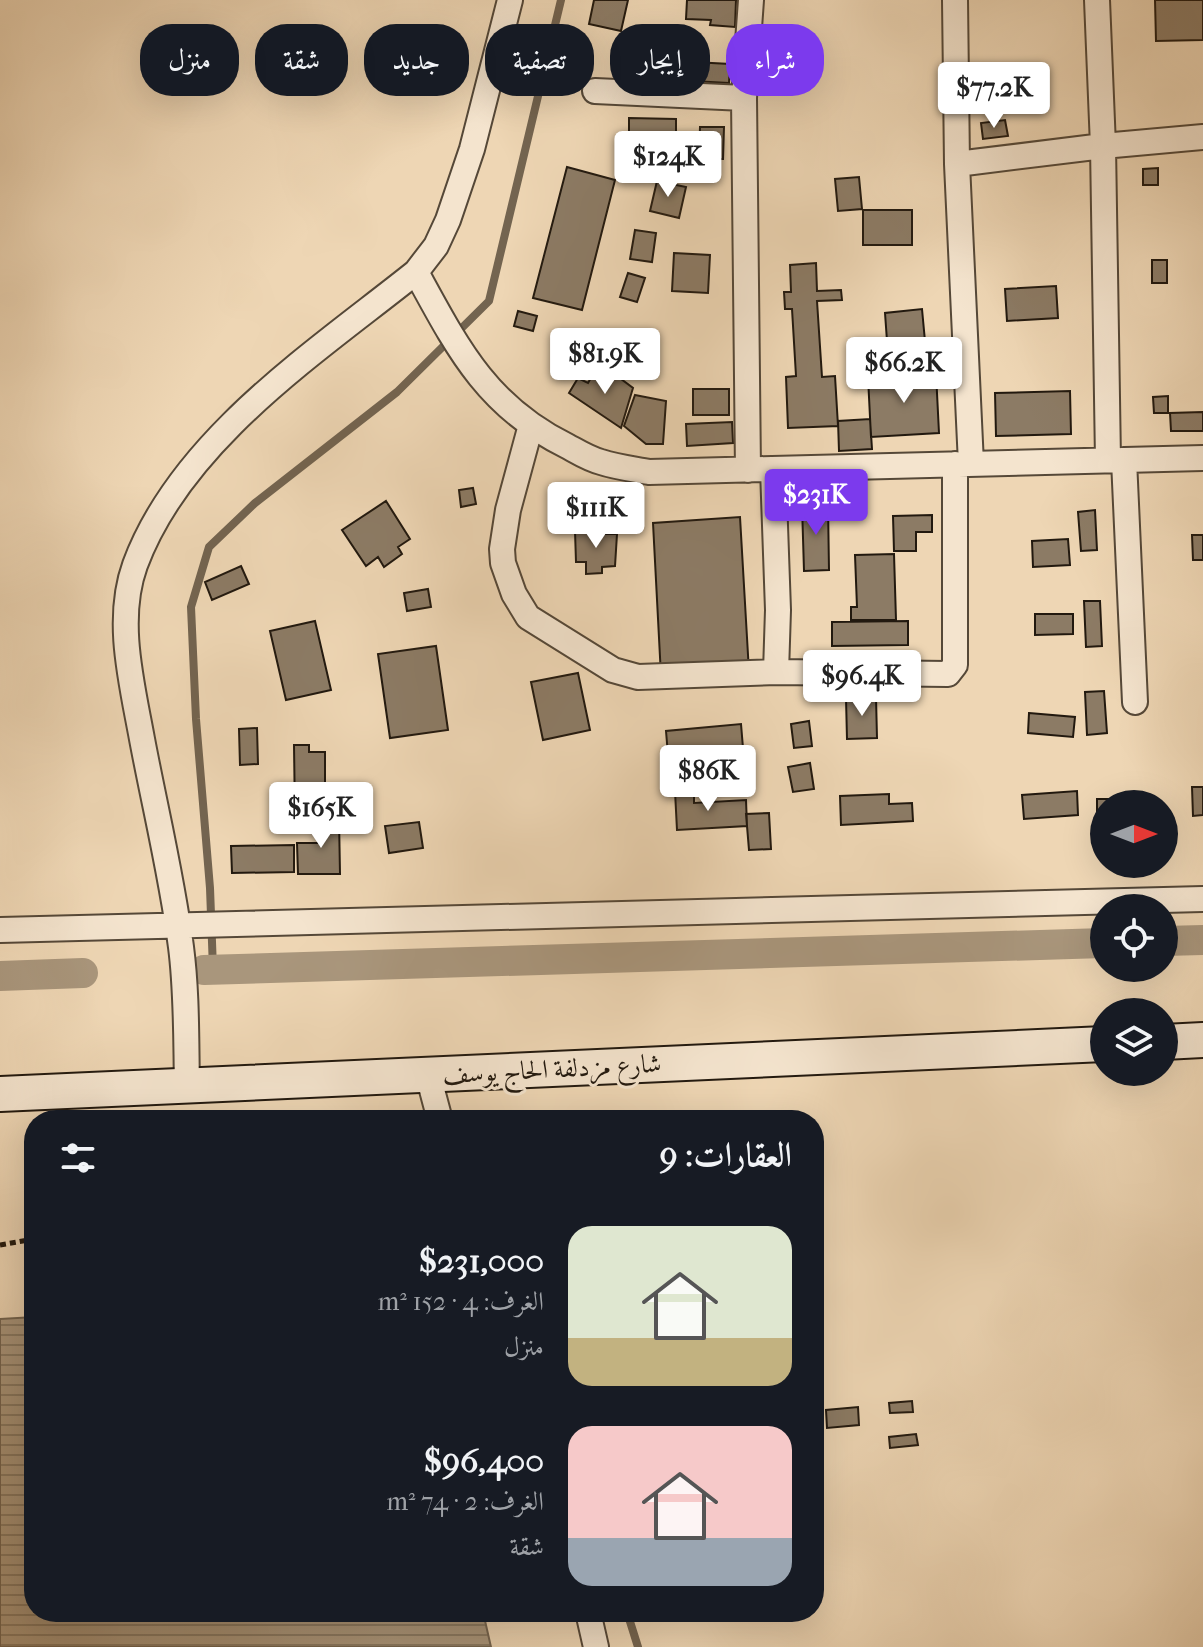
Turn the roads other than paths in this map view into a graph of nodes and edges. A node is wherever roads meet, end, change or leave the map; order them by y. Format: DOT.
graph roads {
  1 [pos="510,0"];
  2 [pos="751,0"];
  3 [pos="955,0"];
  4 [pos="1097,0"];
  5 [pos="595,91"];
  6 [pos="744,98"];
  7 [pos="1203,137"];
  8 [pos="1103,146"];
  9 [pos="957,164"];
  10 [pos="416,272"];
  11 [pos="531,425"];
  12 [pos="1203,458"];
  13 [pos="1116,460"];
  14 [pos="963,464"];
  15 [pos="773,469"];
  16 [pos="748,470"];
  17 [pos="776,672"];
  18 [pos="1135,702"];
  19 [pos="1203,899"];
  20 [pos="177,924"];
  21 [pos="0,930"];
  22 [pos="1203,1040"];
  23 [pos="1178,1041"];
  24 [pos="1090,1045"];
  25 [pos="428,1075"];
  26 [pos="187,1086"];
  27 [pos="0,1094"];
  28 [pos="437,1110"];
  29 [pos="590,1622"];
  30 [pos="596,1647"];
  1 -- 10 [label="street"];
  2 -- 6 [label="street"];
  3 -- 9 [label="street"];
  4 -- 8 [label="street"];
  5 -- 6 [label="street"];
  6 -- 16 [label="street"];
  7 -- 8 [label="street"];
  8 -- 9 [label="street"];
  8 -- 13 [label="street"];
  9 -- 14 [label="street"];
  10 -- 11 [label="street"];
  10 -- 20 [label="street"];
  11 -- 16 [label="street"];
  11 -- 17 [label="street"];
  12 -- 13 [label="street"];
  13 -- 14 [label="street"];
  13 -- 18 [label="street"];
  14 -- 15 [label="street"];
  14 -- 17 [label="street"];
  15 -- 16 [label="street"];
  15 -- 17 [label="street"];
  19 -- 20 [label="street"];
  20 -- 21 [label="street"];
  20 -- 26 [label="street"];
  22 -- 23 [label="street"];
  24 -- 25 [label="street, شارع مزدلفة الحاج يوسف"];
  25 -- 26 [label="street, شارع مزدلفة الحاج يوسف"];
  25 -- 28 [label="street"];
  26 -- 27 [label="street, شارع مزدلفة الحاج يوسف"];
  29 -- 30 [label="street"];
}
